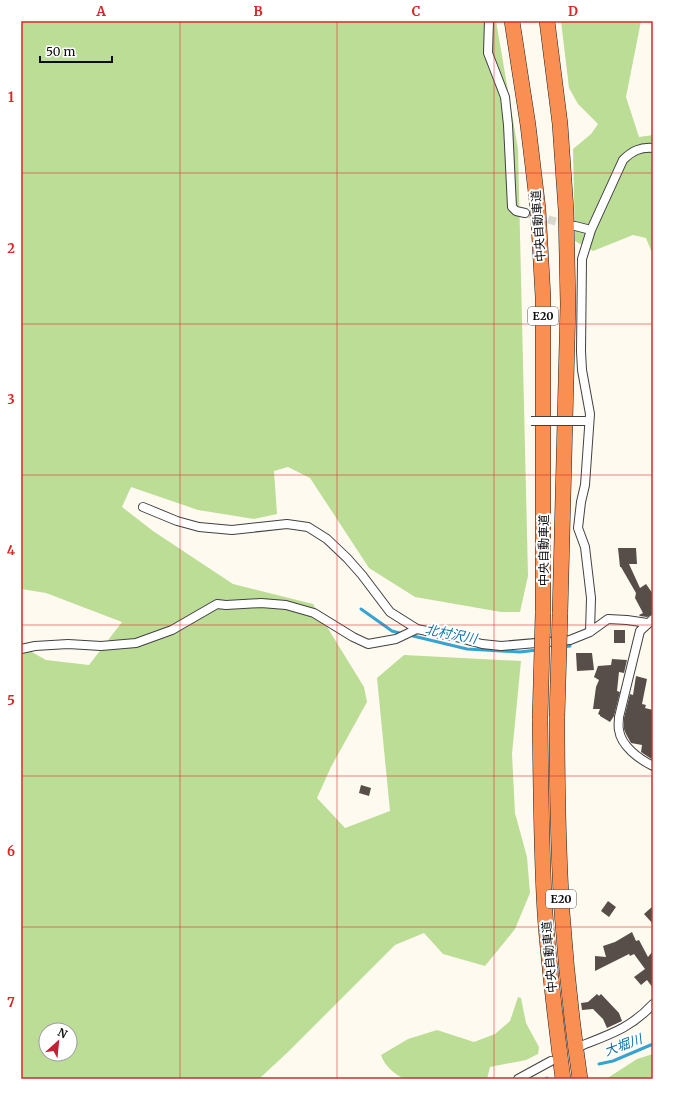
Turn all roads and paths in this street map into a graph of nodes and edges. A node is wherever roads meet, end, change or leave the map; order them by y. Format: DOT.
graph roads {
  1 [pos="489,21"];
  2 [pos="512,21"];
  3 [pos="547,21"];
  4 [pos="653,148"];
  5 [pos="525,213"];
  6 [pos="575,226"];
  7 [pos="591,230"];
  8 [pos="531,421"];
  9 [pos="587,421"];
  10 [pos="143,507"];
  11 [pos="650,621"];
  12 [pos="416,629"];
  13 [pos="590,632"];
  14 [pos="21,649"];
  15 [pos="653,766"];
  16 [pos="653,1004"];
  17 [pos="583,1045"];
  18 [pos="551,1062"];
  19 [pos="518,1079"];
  20 [pos="563,1079"];
  21 [pos="580,1079"];
  1 -- 5 [label="street"];
  2 -- 20 [label="highway, 中央自動車道 / E20, bridge"];
  3 -- 21 [label="highway, 中央自動車道 / E20, bridge"];
  4 -- 7 [label="street"];
  6 -- 7 [label="street"];
  7 -- 9 [label="street"];
  8 -- 9 [label="street, bridge"];
  9 -- 13 [label="street"];
  10 -- 12 [label="street"];
  11 -- 13 [label="street"];
  11 -- 15 [label="street"];
  12 -- 13 [label="street"];
  12 -- 14 [label="street"];
  16 -- 17 [label="street"];
  18 -- 19 [label="street"];
}
